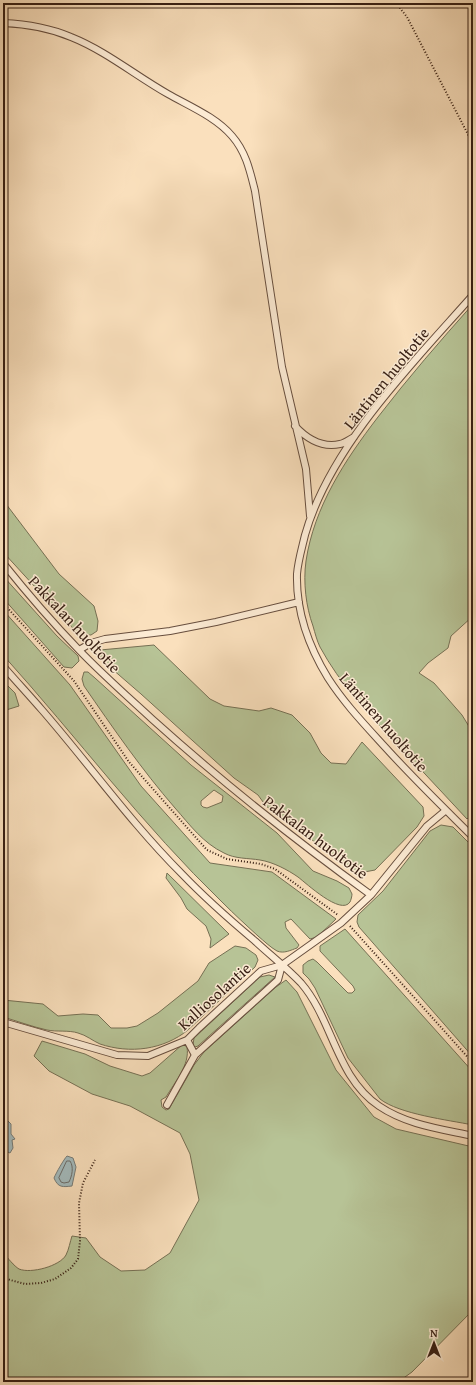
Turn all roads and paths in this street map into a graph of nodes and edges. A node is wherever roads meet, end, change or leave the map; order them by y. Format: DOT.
graph roads {
  1 [pos="396,3"];
  2 [pos="3,23"];
  3 [pos="473,144"];
  4 [pos="473,295"];
  5 [pos="295,426"];
  6 [pos="354,437"];
  7 [pos="310,518"];
  8 [pos="3,563"];
  9 [pos="299,602"];
  10 [pos="3,603"];
  11 [pos="79,650"];
  12 [pos="3,666"];
  13 [pos="445,811"];
  14 [pos="473,837"];
  15 [pos="371,896"];
  16 [pos="345,919"];
  17 [pos="282,965"];
  18 [pos="3,1022"];
  19 [pos="187,1040"];
  20 [pos="195,1055"];
  21 [pos="473,1063"];
  22 [pos="167,1105"];
  23 [pos="473,1136"];
  24 [pos="95,1160"];
  25 [pos="3,1278"];
  1 -- 3 [label="path"];
  2 -- 5 [label="lane"];
  4 -- 6 [label="lane, Läntinen huoltotie"];
  5 -- 6 [label="lane"];
  5 -- 7 [label="lane"];
  6 -- 7 [label="lane, Läntinen huoltotie"];
  7 -- 9 [label="lane, Läntinen huoltotie"];
  8 -- 11 [label="lane, Pakkalan huoltotie"];
  9 -- 11 [label="lane"];
  9 -- 13 [label="lane, Läntinen huoltotie"];
  10 -- 16 [label="path"];
  11 -- 15 [label="lane, Pakkalan huoltotie"];
  12 -- 17 [label="lane"];
  13 -- 14 [label="lane, Läntinen huoltotie"];
  13 -- 15 [label="lane"];
  15 -- 16 [label="lane, Pakkalan huoltotie"];
  16 -- 17 [label="lane, Pakkalan huoltotie"];
  16 -- 21 [label="path"];
  17 -- 19 [label="lane, Kalliosolantie"];
  17 -- 20 [label="lane"];
  17 -- 23 [label="lane"];
  18 -- 19 [label="lane, Kalliosolantie"];
  19 -- 20 [label="lane"];
  20 -- 22 [label="lane"];
  24 -- 25 [label="path"];
}
